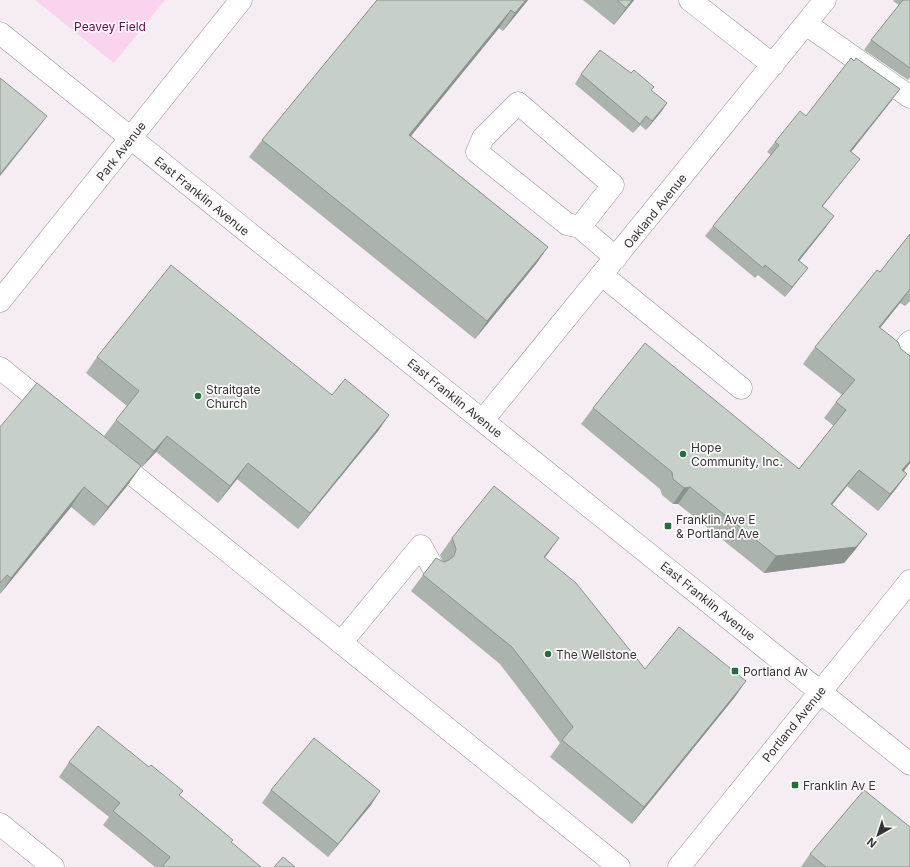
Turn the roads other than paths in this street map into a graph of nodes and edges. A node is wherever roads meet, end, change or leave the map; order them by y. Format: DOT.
graph roads {
  1 [pos="241,0"];
  2 [pos="690,0"];
  3 [pos="824,1"];
  4 [pos="806,24"];
  5 [pos="0,33"];
  6 [pos="773,65"];
  7 [pos="910,97"];
  8 [pos="130,137"];
  9 [pos="580,226"];
  10 [pos="616,258"];
  11 [pos="602,275"];
  12 [pos="0,301"];
  13 [pos="910,342"];
  14 [pos="910,366"];
  15 [pos="0,368"];
  16 [pos="741,388"];
  17 [pos="483,420"];
  18 [pos="69,424"];
  19 [pos="94,444"];
  20 [pos="432,566"];
  21 [pos="910,581"];
  22 [pos="341,643"];
  23 [pos="821,691"];
  24 [pos="910,764"];
  25 [pos="0,824"];
  26 [pos="53,867"];
  27 [pos="619,867"];
  28 [pos="679,867"];
  1 -- 8 [label="street, Park Avenue"];
  2 -- 6 [label="street"];
  3 -- 4 [label="street, Oakland Avenue"];
  4 -- 6 [label="street, Oakland Avenue"];
  4 -- 7 [label="street"];
  5 -- 8 [label="street, East Franklin Avenue"];
  6 -- 10 [label="street, Oakland Avenue"];
  8 -- 12 [label="street, Park Avenue"];
  8 -- 17 [label="street, East Franklin Avenue"];
  9 -- 9 [label="street"];
  9 -- 10 [label="street"];
  10 -- 11 [label="street, Oakland Avenue"];
  11 -- 16 [label="street"];
  11 -- 17 [label="street, Oakland Avenue"];
  13 -- 14 [label="street"];
  15 -- 18 [label="street"];
  17 -- 23 [label="street, East Franklin Avenue"];
  19 -- 22 [label="street"];
  20 -- 22 [label="street"];
  21 -- 23 [label="street, Portland Avenue"];
  22 -- 27 [label="street"];
  23 -- 24 [label="street, East Franklin Avenue"];
  23 -- 28 [label="street, Portland Avenue"];
  25 -- 26 [label="street"];
}
